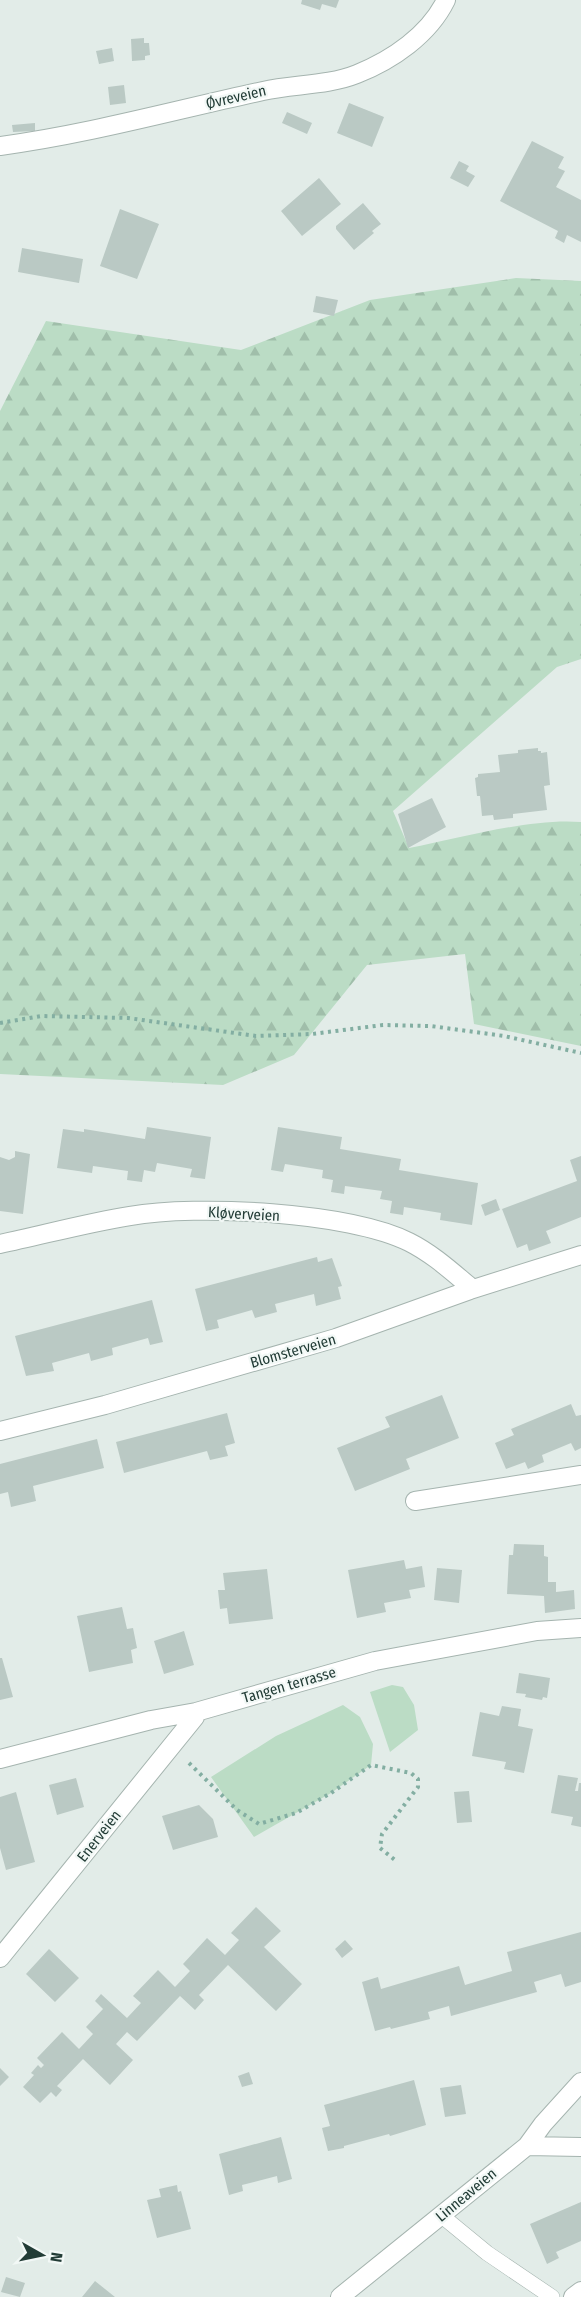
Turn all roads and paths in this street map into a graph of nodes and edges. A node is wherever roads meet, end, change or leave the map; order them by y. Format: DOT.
graph roads {
  1 [pos="446,0"];
  2 [pos="0,146"];
  3 [pos="0,1023"];
  4 [pos="581,1053"];
  5 [pos="0,1244"];
  6 [pos="581,1256"];
  7 [pos="470,1290"];
  8 [pos="0,1431"];
  9 [pos="581,1475"];
  10 [pos="415,1501"];
  11 [pos="581,1628"];
  12 [pos="196,1712"];
  13 [pos="171,1746"];
  14 [pos="0,1759"];
  15 [pos="395,1860"];
  16 [pos="0,1958"];
  17 [pos="581,2082"];
  18 [pos="527,2146"];
  19 [pos="581,2147"];
  20 [pos="442,2216"];
  21 [pos="581,2291"];
  22 [pos="340,2297"];
  23 [pos="552,2297"];
  24 [pos="573,2297"];
  1 -- 2 [label="street, Øvreveien"];
  3 -- 4 [label="path"];
  5 -- 7 [label="street, Kløverveien"];
  6 -- 7 [label="street, Blomsterveien"];
  7 -- 8 [label="street, Blomsterveien"];
  9 -- 10 [label="street"];
  11 -- 12 [label="street, Tangen terrasse"];
  12 -- 13 [label="street, Enerveien"];
  12 -- 14 [label="street, Tangen terrasse"];
  13 -- 15 [label="path"];
  13 -- 16 [label="street, Enerveien"];
  17 -- 18 [label="street, Linneaveien"];
  18 -- 19 [label="street"];
  18 -- 20 [label="street, Linneaveien"];
  20 -- 22 [label="street, Linneaveien"];
  20 -- 23 [label="lane"];
  21 -- 24 [label="street"];
}
